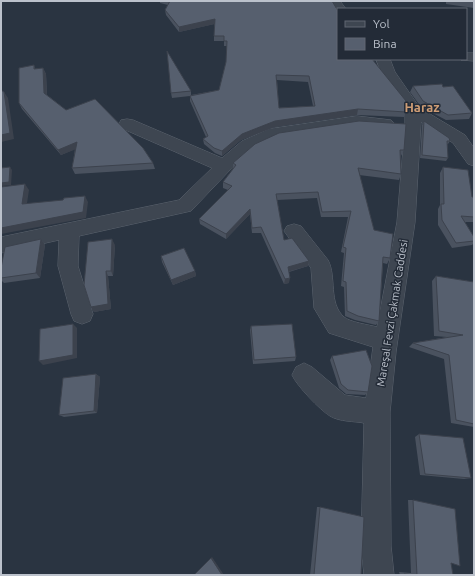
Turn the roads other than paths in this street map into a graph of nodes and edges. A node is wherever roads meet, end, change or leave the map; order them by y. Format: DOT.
graph roads {
  1 [pos="383,60"];
  2 [pos="413,118"];
  3 [pos="127,124"];
  4 [pos="474,160"];
  5 [pos="224,166"];
  6 [pos="69,232"];
  7 [pos="294,232"];
  8 [pos="1,244"];
  9 [pos="82,314"];
  10 [pos="386,340"];
  11 [pos="304,375"];
  12 [pos="377,412"];
  13 [pos="379,575"];
  1 -- 2 [label="street"];
  2 -- 4 [label="street"];
  2 -- 5 [label="street"];
  2 -- 10 [label="street, Mareşal Fevzi Çakmak Caddesi"];
  3 -- 5 [label="street"];
  5 -- 6 [label="street"];
  6 -- 8 [label="street"];
  6 -- 9 [label="street"];
  7 -- 10 [label="street"];
  10 -- 12 [label="street, Mareşal Fevzi Çakmak Caddesi"];
  11 -- 12 [label="street"];
  12 -- 13 [label="street, Mareşal Fevzi Çakmak Caddesi"];
}
